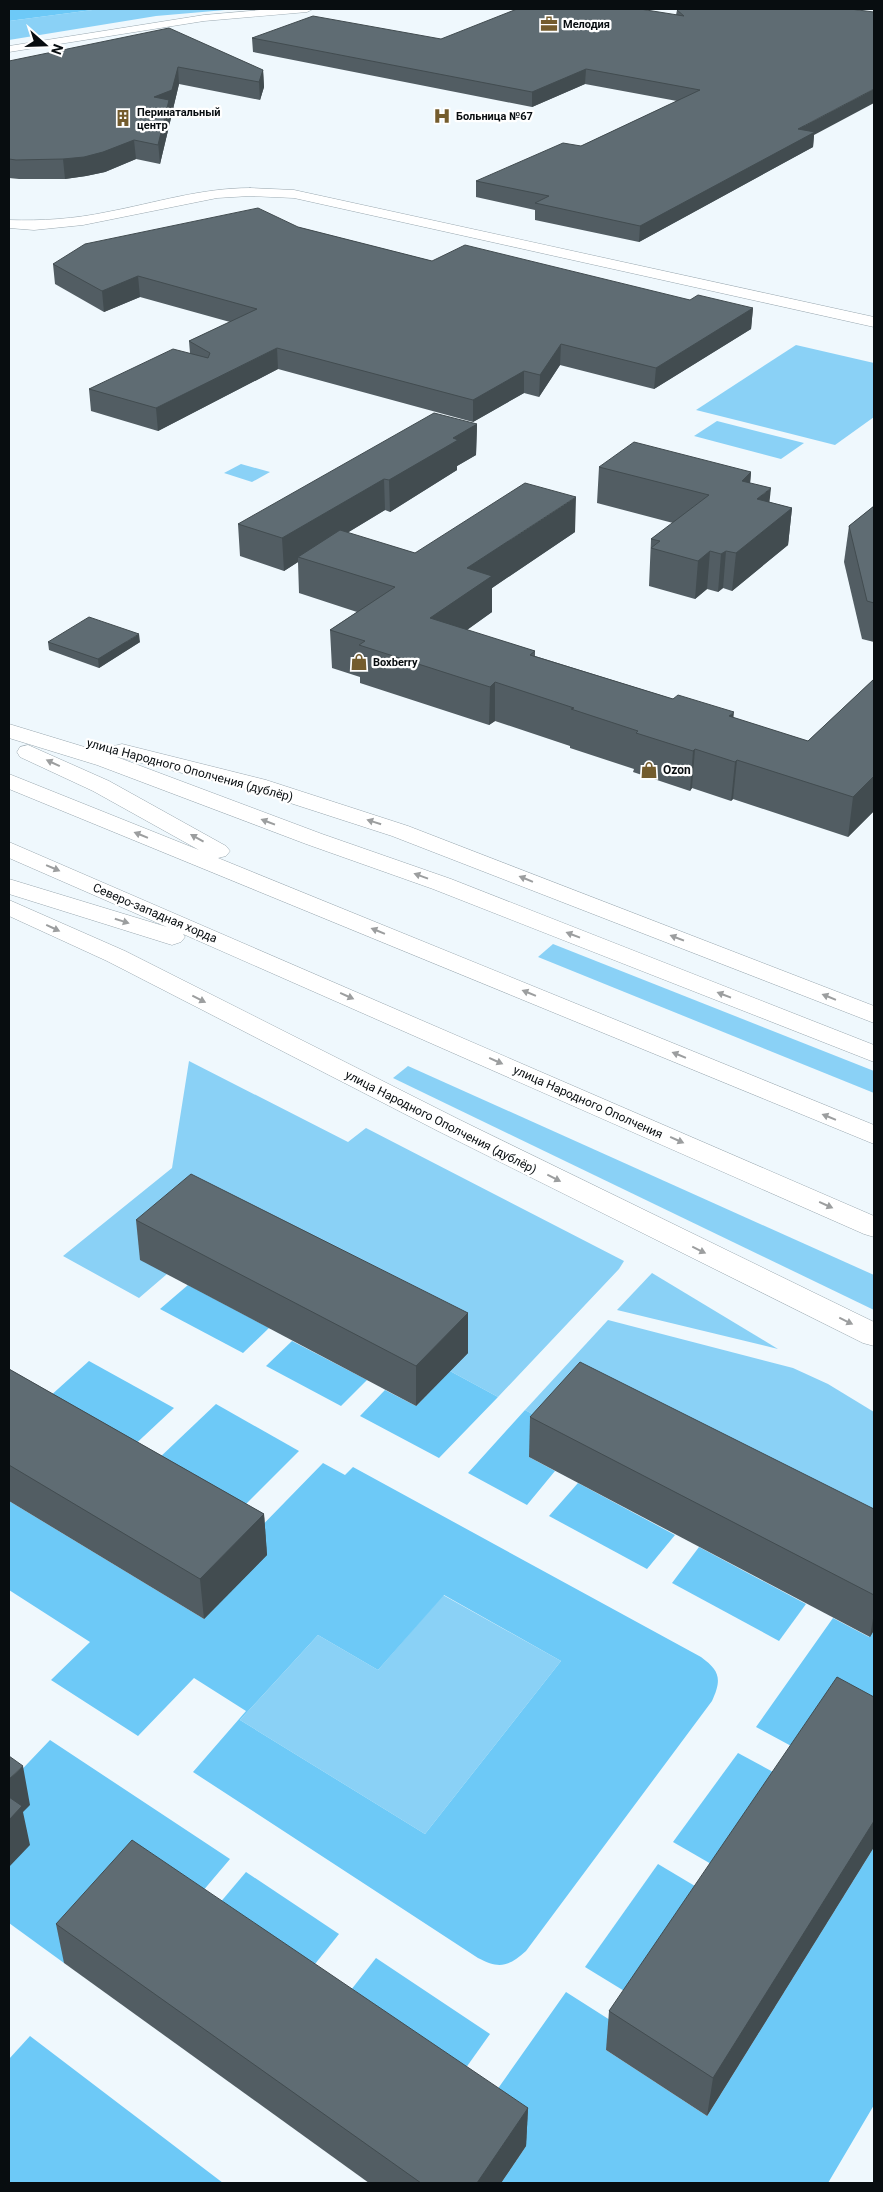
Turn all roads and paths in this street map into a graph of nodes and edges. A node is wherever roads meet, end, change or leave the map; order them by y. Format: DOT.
graph roads {
  1 [pos="307,9"];
  2 [pos="9,49"];
  3 [pos="9,224"];
  4 [pos="874,322"];
  5 [pos="9,725"];
  6 [pos="9,731"];
  7 [pos="9,742"];
  8 [pos="9,781"];
  9 [pos="9,849"];
  10 [pos="9,886"];
  11 [pos="299,899"];
  12 [pos="9,907"];
  13 [pos="302,977"];
  14 [pos="874,1014"];
  15 [pos="874,1054"];
  16 [pos="874,1135"];
  17 [pos="874,1227"];
  18 [pos="874,1335"];
  1 -- 2 [label="main road"];
  3 -- 4 [label="main road"];
  14 -- 5 [label="main road, улица Народного Ополчения (дублёр), one-way"];
  15 -- 6 [label="main road, one-way"];
  11 -- 7 [label="main road, one-way"];
  11 -- 8 [label="main road, one-way"];
  9 -- 13 [label="main road, Северо-западная хорда, one-way"];
  10 -- 13 [label="main road, one-way"];
  16 -- 11 [label="main road, one-way"];
  12 -- 18 [label="main road, улица Народного Ополчения (дублёр), one-way"];
  13 -- 17 [label="main road, улица Народного Ополчения, one-way"];
}
